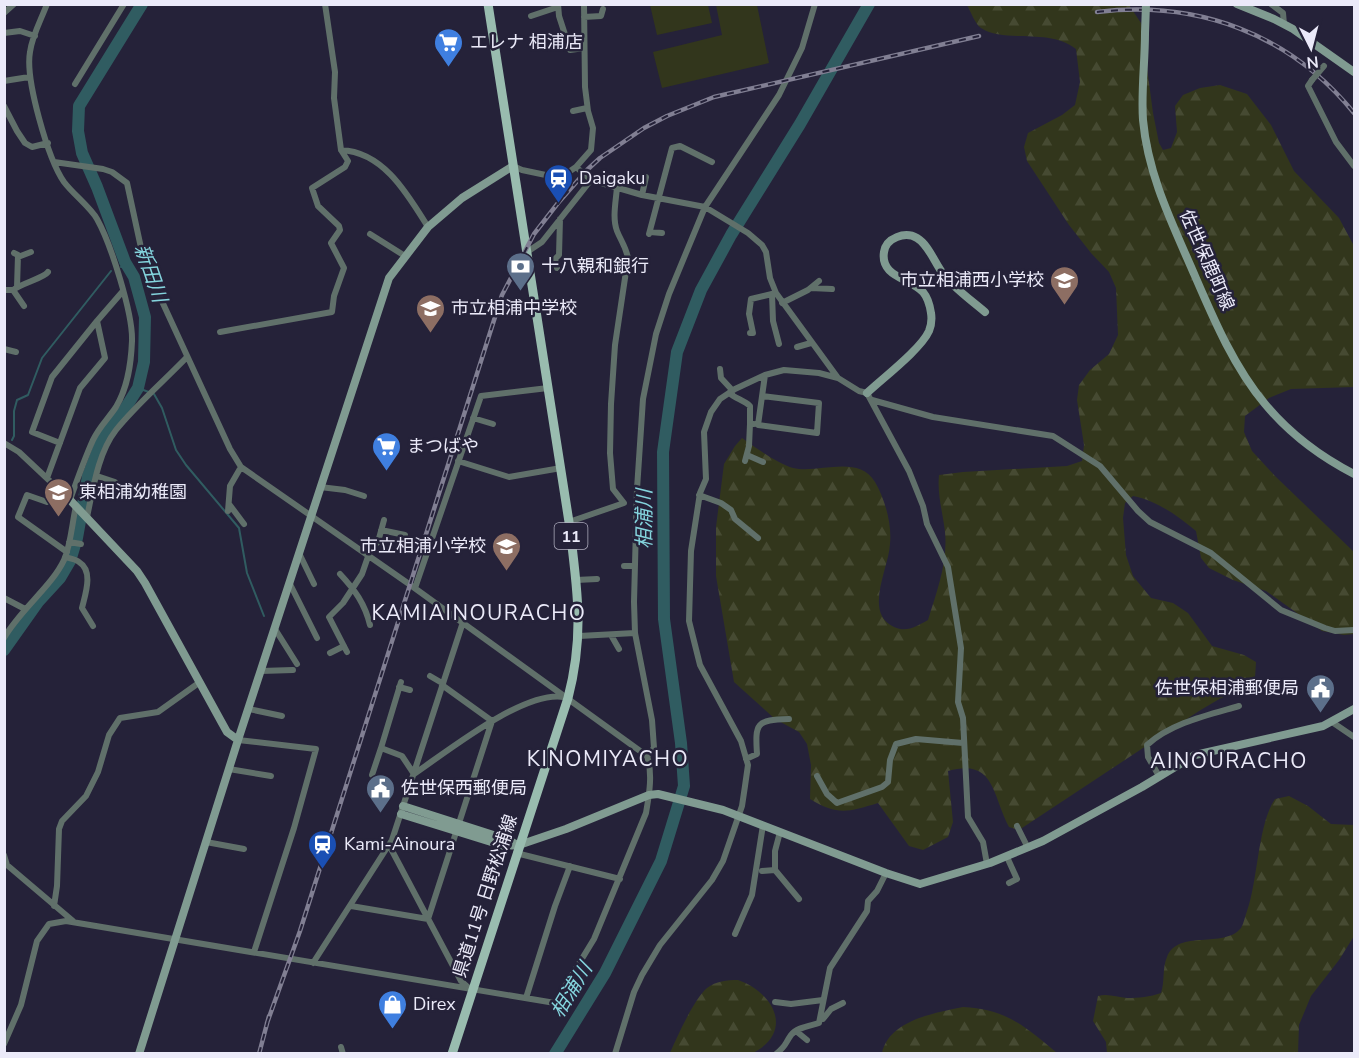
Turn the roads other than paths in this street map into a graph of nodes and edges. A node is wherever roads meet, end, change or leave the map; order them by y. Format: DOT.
graph roads {
  1 [pos="14,4"];
  2 [pos="47,4"];
  3 [pos="124,4"];
  4 [pos="325,4"];
  5 [pos="488,4"];
  6 [pos="584,4"];
  7 [pos="815,4"];
  8 [pos="1146,4"];
  9 [pos="1237,4"];
  10 [pos="1271,4"];
  11 [pos="558,6"];
  12 [pos="603,9"];
  13 [pos="4,13"];
  14 [pos="531,16"];
  15 [pos="584,17"];
  16 [pos="1284,24"];
  17 [pos="4,33"];
  18 [pos="35,36"];
  19 [pos="584,48"];
  20 [pos="1331,55"];
  21 [pos="1354,72"];
  22 [pos="29,77"];
  23 [pos="4,81"];
  24 [pos="75,84"];
  25 [pos="4,106"];
  26 [pos="587,108"];
  27 [pos="573,111"];
  28 [pos="48,143"];
  29 [pos="341,150"];
  30 [pos="54,162"];
  31 [pos="712,162"];
  32 [pos="513,166"];
  33 [pos="1354,166"];
  34 [pos="576,167"];
  35 [pos="646,177"];
  36 [pos="591,180"];
  37 [pos="617,187"];
  38 [pos="642,195"];
  39 [pos="659,198"];
  40 [pos="707,208"];
  41 [pos="560,218"];
  42 [pos="428,227"];
  43 [pos="662,233"];
  44 [pos="370,234"];
  45 [pos="31,252"];
  46 [pos="527,252"];
  47 [pos="405,256"];
  48 [pos="557,267"];
  49 [pos="49,275"];
  50 [pos="819,281"];
  51 [pos="15,288"];
  52 [pos="811,288"];
  53 [pos="832,289"];
  54 [pos="4,290"];
  55 [pos="123,291"];
  56 [pos="774,294"];
  57 [pos="782,303"];
  58 [pos="24,306"];
  59 [pos="985,312"];
  60 [pos="97,321"];
  61 [pos="220,332"];
  62 [pos="750,333"];
  63 [pos="811,343"];
  64 [pos="779,344"];
  65 [pos="797,347"];
  66 [pos="4,350"];
  67 [pos="16,352"];
  68 [pos="188,357"];
  69 [pos="720,369"];
  70 [pos="765,375"];
  71 [pos="838,378"];
  72 [pos="548,388"];
  73 [pos="731,392"];
  74 [pos="762,396"];
  75 [pos="869,397"];
  76 [pos="473,418"];
  77 [pos="493,424"];
  78 [pos="754,424"];
  79 [pos="4,443"];
  80 [pos="60,443"];
  81 [pos="458,461"];
  82 [pos="763,462"];
  83 [pos="242,467"];
  84 [pos="561,468"];
  85 [pos="1354,474"];
  86 [pos="96,476"];
  87 [pos="47,478"];
  88 [pos="115,482"];
  89 [pos="321,487"];
  90 [pos="59,489"];
  91 [pos="699,495"];
  92 [pos="364,496"];
  93 [pos="624,503"];
  94 [pos="79,509"];
  95 [pos="636,513"];
  96 [pos="311,515"];
  97 [pos="249,517"];
  98 [pos="384,520"];
  99 [pos="569,522"];
  100 [pos="381,530"];
  101 [pos="405,535"];
  102 [pos="758,538"];
  103 [pos="69,542"];
  104 [pos="81,544"];
  105 [pos="299,554"];
  106 [pos="66,555"];
  107 [pos="369,556"];
  108 [pos="624,566"];
  109 [pos="635,566"];
  110 [pos="340,574"];
  111 [pos="597,579"];
  112 [pos="576,580"];
  113 [pos="290,584"];
  114 [pos="314,584"];
  115 [pos="353,588"];
  116 [pos="415,588"];
  117 [pos="4,598"];
  118 [pos="25,609"];
  119 [pos="463,622"];
  120 [pos="368,624"];
  121 [pos="93,626"];
  122 [pos="275,629"];
  123 [pos="1354,630"];
  124 [pos="635,633"];
  125 [pos="611,635"];
  126 [pos="579,636"];
  127 [pos="4,638"];
  128 [pos="317,638"];
  129 [pos="619,649"];
  130 [pos="330,653"];
  131 [pos="261,671"];
  132 [pos="430,676"];
  133 [pos="200,682"];
  134 [pos="442,684"];
  135 [pos="410,690"];
  136 [pos="568,698"];
  137 [pos="1239,706"];
  138 [pos="249,708"];
  139 [pos="1354,709"];
  140 [pos="282,716"];
  141 [pos="789,719"];
  142 [pos="492,721"];
  143 [pos="1332,722"];
  144 [pos="1354,737"];
  145 [pos="238,740"];
  146 [pos="963,743"];
  147 [pos="381,748"];
  148 [pos="647,756"];
  149 [pos="746,759"];
  150 [pos="229,769"];
  151 [pos="414,774"];
  152 [pos="372,775"];
  153 [pos="271,776"];
  154 [pos="817,776"];
  155 [pos="1159,776"];
  156 [pos="653,794"];
  157 [pos="402,810"];
  158 [pos="738,815"];
  159 [pos="763,825"];
  160 [pos="1017,826"];
  161 [pos="458,828"];
  162 [pos="780,832"];
  163 [pos="206,842"];
  164 [pos="389,845"];
  165 [pos="1028,848"];
  166 [pos="244,849"];
  167 [pos="517,849"];
  168 [pos="4,855"];
  169 [pos="1007,857"];
  170 [pos="987,864"];
  171 [pos="6,865"];
  172 [pos="570,866"];
  173 [pos="775,870"];
  174 [pos="762,871"];
  175 [pos="886,873"];
  176 [pos="620,879"];
  177 [pos="1009,883"];
  178 [pos="799,899"];
  179 [pos="54,906"];
  180 [pos="351,906"];
  181 [pos="428,919"];
  182 [pos="76,924"];
  183 [pos="735,934"];
  184 [pos="175,940"];
  185 [pos="254,952"];
  186 [pos="313,963"];
  187 [pos="472,991"];
  188 [pos="526,998"];
  189 [pos="823,1000"];
  190 [pos="776,1002"];
  191 [pos="843,1003"];
  192 [pos="820,1018"];
  193 [pos="796,1031"];
  194 [pos="807,1040"];
  195 [pos="4,1044"];
  196 [pos="139,1053"];
  197 [pos="452,1053"];
  198 [pos="615,1053"];
  199 [pos="776,1053"];
  1 -- 13 [label="street"];
  2 -- 18 [label="street"];
  3 -- 24 [label="street"];
  4 -- 29 [label="street"];
  5 -- 32 [label="main road, 県道11号 日野松浦線 / 11"];
  6 -- 15 [label="street"];
  7 -- 40 [label="street"];
  8 -- 85 [label="street, 佐世保鹿町線, bridge"];
  9 -- 16 [label="street"];
  10 -- 16 [label="street"];
  11 -- 14 [label="street"];
  11 -- 19 [label="street"];
  12 -- 15 [label="street"];
  15 -- 19 [label="street"];
  16 -- 20 [label="street"];
  17 -- 18 [label="street"];
  18 -- 22 [label="street"];
  19 -- 26 [label="street"];
  20 -- 21 [label="street"];
  20 -- 33 [label="street, bridge"];
  22 -- 23 [label="street"];
  22 -- 28 [label="street"];
  25 -- 28 [label="street"];
  26 -- 27 [label="street"];
  26 -- 34 [label="street"];
  28 -- 30 [label="street"];
  29 -- 42 [label="street"];
  29 -- 61 [label="street"];
  30 -- 55 [label="street"];
  30 -- 68 [label="street"];
  31 -- 39 [label="street"];
  32 -- 34 [label="street"];
  32 -- 42 [label="street"];
  32 -- 46 [label="main road, 県道11号 日野松浦線 / 11"];
  34 -- 36 [label="street"];
  35 -- 38 [label="street"];
  36 -- 37 [label="street"];
  36 -- 41 [label="street"];
  37 -- 38 [label="street"];
  37 -- 93 [label="street"];
  38 -- 39 [label="street"];
  39 -- 40 [label="street"];
  39 -- 43 [label="street"];
  40 -- 56 [label="street"];
  40 -- 95 [label="street"];
  41 -- 46 [label="street"];
  41 -- 48 [label="street"];
  42 -- 47 [label="street"];
  44 -- 47 [label="street"];
  45 -- 51 [label="street"];
  46 -- 72 [label="main road, 県道11号 日野松浦線 / 11"];
  47 -- 89 [label="street"];
  49 -- 51 [label="street"];
  50 -- 52 [label="street"];
  51 -- 54 [label="street"];
  51 -- 58 [label="street"];
  52 -- 53 [label="street"];
  52 -- 57 [label="street"];
  55 -- 60 [label="street"];
  55 -- 94 [label="street"];
  56 -- 57 [label="street"];
  56 -- 62 [label="street"];
  56 -- 64 [label="street"];
  57 -- 63 [label="street"];
  59 -- 75 [label="street"];
  60 -- 80 [label="street"];
  60 -- 80 [label="street"];
  63 -- 65 [label="street"];
  63 -- 71 [label="street"];
  66 -- 67 [label="street"];
  68 -- 83 [label="street"];
  68 -- 86 [label="street"];
  69 -- 73 [label="street"];
  70 -- 71 [label="street"];
  70 -- 73 [label="street"];
  70 -- 74 [label="street"];
  71 -- 75 [label="street"];
  72 -- 76 [label="street"];
  72 -- 84 [label="main road, 県道11号 日野松浦線 / 11"];
  73 -- 78 [label="street"];
  73 -- 91 [label="street"];
  74 -- 78 [label="street"];
  74 -- 78 [label="street"];
  75 -- 123 [label="street"];
  75 -- 146 [label="street"];
  76 -- 77 [label="street"];
  76 -- 81 [label="street"];
  78 -- 82 [label="street"];
  79 -- 87 [label="street"];
  80 -- 87 [label="street"];
  81 -- 84 [label="street"];
  81 -- 116 [label="street"];
  83 -- 96 [label="street"];
  83 -- 97 [label="street"];
  84 -- 99 [label="main road, 県道11号 日野松浦線 / 11"];
  86 -- 88 [label="street"];
  86 -- 94 [label="street"];
  87 -- 90 [label="street"];
  89 -- 92 [label="street"];
  89 -- 96 [label="street"];
  90 -- 94 [label="street"];
  90 -- 106 [label="street"];
  91 -- 102 [label="street"];
  91 -- 149 [label="street"];
  93 -- 95 [label="street"];
  93 -- 99 [label="street"];
  94 -- 103 [label="street"];
  94 -- 133 [label="street"];
  95 -- 109 [label="street"];
  96 -- 105 [label="street"];
  96 -- 107 [label="street"];
  98 -- 100 [label="street"];
  99 -- 112 [label="main road, 県道11号 日野松浦線 / 11"];
  100 -- 101 [label="street"];
  100 -- 107 [label="street"];
  103 -- 104 [label="street"];
  103 -- 106 [label="street"];
  105 -- 113 [label="street"];
  105 -- 114 [label="street"];
  106 -- 118 [label="street"];
  106 -- 121 [label="street"];
  107 -- 115 [label="street"];
  107 -- 116 [label="street"];
  108 -- 109 [label="street"];
  109 -- 124 [label="street"];
  110 -- 115 [label="street"];
  111 -- 112 [label="street"];
  112 -- 126 [label="main road, 県道11号 日野松浦線 / 11"];
  113 -- 122 [label="street"];
  113 -- 128 [label="street"];
  115 -- 120 [label="street"];
  115 -- 130 [label="street"];
  116 -- 119 [label="street"];
  117 -- 118 [label="street"];
  118 -- 127 [label="street"];
  119 -- 134 [label="street"];
  119 -- 136 [label="street"];
  122 -- 131 [label="street"];
  122 -- 131 [label="street"];
  124 -- 125 [label="street"];
  124 -- 148 [label="street"];
  125 -- 126 [label="street"];
  125 -- 129 [label="street"];
  126 -- 136 [label="main road, 県道11号 日野松浦線 / 11"];
  131 -- 138 [label="street"];
  132 -- 134 [label="street"];
  133 -- 145 [label="street"];
  133 -- 179 [label="street"];
  134 -- 142 [label="street"];
  134 -- 151 [label="street"];
  135 -- 147 [label="street"];
  136 -- 142 [label="street"];
  136 -- 148 [label="street"];
  136 -- 167 [label="main road, 県道11号 日野松浦線 / 11"];
  137 -- 155 [label="street"];
  138 -- 140 [label="street"];
  138 -- 145 [label="street"];
  139 -- 143 [label="street"];
  141 -- 149 [label="street"];
  142 -- 151 [label="street"];
  142 -- 161 [label="street"];
  143 -- 144 [label="street"];
  143 -- 155 [label="street"];
  145 -- 150 [label="street"];
  145 -- 185 [label="street"];
  146 -- 154 [label="street"];
  146 -- 170 [label="street"];
  147 -- 151 [label="street"];
  147 -- 152 [label="street"];
  148 -- 156 [label="street"];
  149 -- 158 [label="street"];
  150 -- 153 [label="street"];
  150 -- 163 [label="street"];
  151 -- 157 [label="street"];
  155 -- 165 [label="street"];
  156 -- 158 [label="street"];
  156 -- 167 [label="street"];
  156 -- 176 [label="street"];
  157 -- 161 [label="street"];
  157 -- 164 [label="street"];
  158 -- 159 [label="street"];
  158 -- 198 [label="street"];
  159 -- 162 [label="street"];
  159 -- 183 [label="street"];
  160 -- 165 [label="street"];
  161 -- 167 [label="street"];
  161 -- 181 [label="street"];
  162 -- 173 [label="street"];
  162 -- 175 [label="street"];
  163 -- 166 [label="street"];
  163 -- 184 [label="street"];
  164 -- 180 [label="street"];
  164 -- 181 [label="street"];
  165 -- 169 [label="street"];
  167 -- 172 [label="street"];
  167 -- 187 [label="main road, 県道11号 日野松浦線 / 11"];
  168 -- 171 [label="street"];
  169 -- 170 [label="street"];
  169 -- 177 [label="street"];
  170 -- 175 [label="street"];
  171 -- 179 [label="street"];
  172 -- 176 [label="street"];
  172 -- 188 [label="street"];
  173 -- 174 [label="street"];
  173 -- 178 [label="street"];
  175 -- 189 [label="street"];
  176 -- 188 [label="street"];
  179 -- 182 [label="street"];
  180 -- 181 [label="street"];
  180 -- 186 [label="street"];
  181 -- 187 [label="street"];
  182 -- 184 [label="street"];
  182 -- 195 [label="street"];
  184 -- 185 [label="street"];
  184 -- 196 [label="street"];
  185 -- 186 [label="street"];
  186 -- 187 [label="street"];
  187 -- 188 [label="street"];
  187 -- 197 [label="main road, 県道11号 日野松浦線 / 11"];
  189 -- 190 [label="street"];
  189 -- 192 [label="street"];
  191 -- 192 [label="street"];
  192 -- 193 [label="street"];
  193 -- 194 [label="street"];
  193 -- 199 [label="street"];
}
